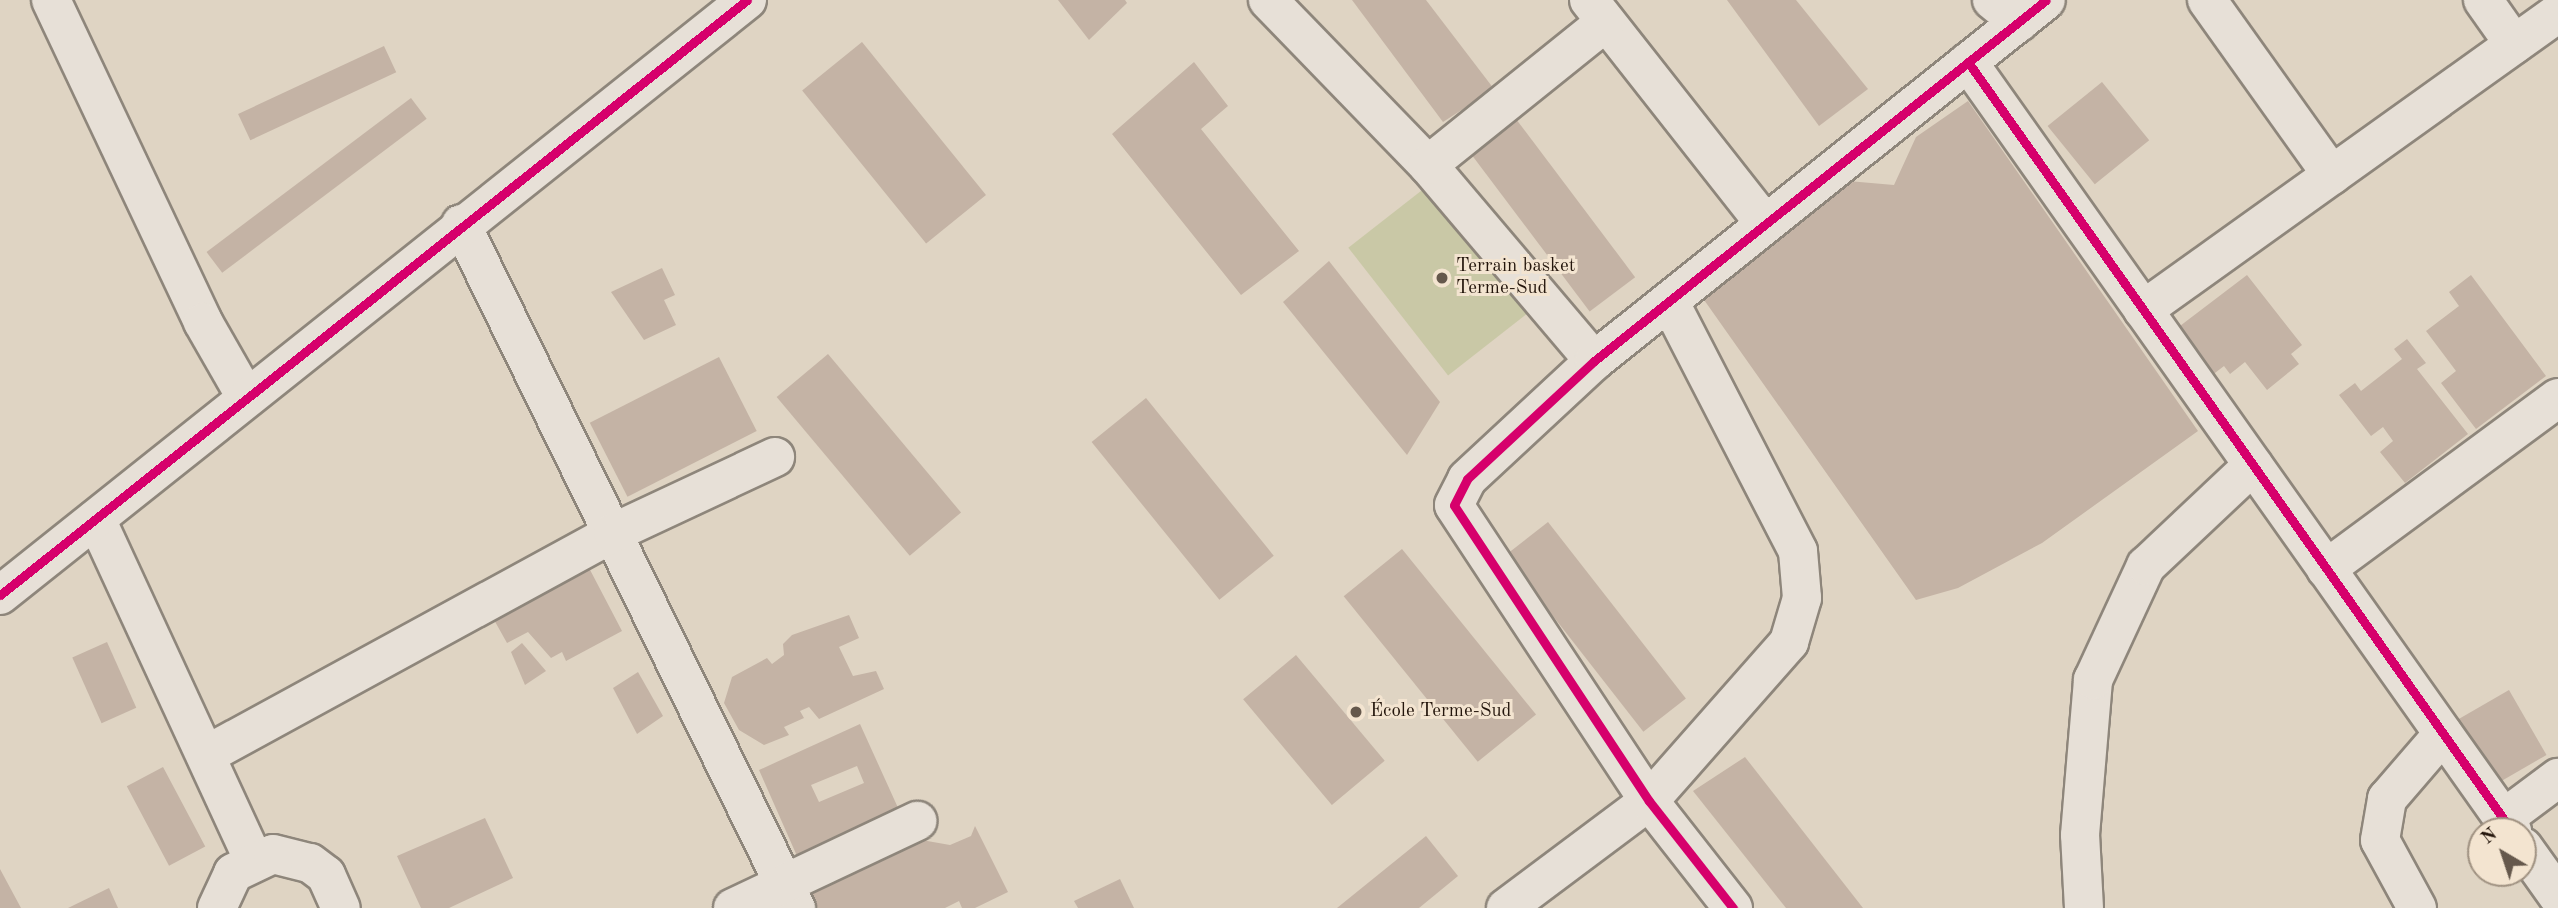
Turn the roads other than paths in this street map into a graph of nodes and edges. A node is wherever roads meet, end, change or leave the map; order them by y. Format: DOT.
graph roads {
  1 [pos="51,0"];
  2 [pos="747,0"];
  3 [pos="1268,0"];
  4 [pos="2207,0"];
  5 [pos="2483,0"];
  6 [pos="2019,7"];
  7 [pos="1597,11"];
  8 [pos="2558,13"];
  9 [pos="2514,44"];
  10 [pos="1968,62"];
  11 [pos="1428,165"];
  12 [pos="2332,174"];
  13 [pos="461,223"];
  14 [pos="1765,224"];
  15 [pos="1670,301"];
  16 [pos="2143,310"];
  17 [pos="1594,361"];
  18 [pos="246,397"];
  19 [pos="2558,398"];
  20 [pos="775,457"];
  21 [pos="2253,465"];
  22 [pos="96,519"];
  23 [pos="613,533"];
  24 [pos="2326,569"];
  25 [pos="0,596"];
  26 [pos="2444,734"];
  27 [pos="206,755"];
  28 [pos="2558,778"];
  29 [pos="1649,801"];
  30 [pos="2502,817"];
  31 [pos="2526,817"];
  32 [pos="917,821"];
  33 [pos="253,859"];
  34 [pos="2537,866"];
  35 [pos="790,896"];
  36 [pos="2558,896"];
  37 [pos="216,908"];
  38 [pos="341,908"];
  39 [pos="733,908"];
  40 [pos="1506,908"];
  41 [pos="1733,908"];
  42 [pos="2084,908"];
  43 [pos="2417,908"];
  1 -- 18 [label="street"];
  2 -- 13 [label="street"];
  3 -- 11 [label="street"];
  4 -- 12 [label="street"];
  5 -- 9 [label="street"];
  6 -- 10 [label="street"];
  7 -- 11 [label="street"];
  7 -- 14 [label="street"];
  8 -- 9 [label="street"];
  9 -- 12 [label="street"];
  10 -- 14 [label="street"];
  10 -- 16 [label="street"];
  11 -- 17 [label="street"];
  12 -- 16 [label="street"];
  13 -- 18 [label="street"];
  13 -- 23 [label="street"];
  14 -- 15 [label="street"];
  15 -- 17 [label="street"];
  15 -- 29 [label="street"];
  16 -- 21 [label="street"];
  17 -- 29 [label="street"];
  18 -- 22 [label="street"];
  19 -- 24 [label="street"];
  20 -- 23 [label="street"];
  21 -- 24 [label="street"];
  21 -- 42 [label="street"];
  22 -- 25 [label="street"];
  22 -- 27 [label="street"];
  23 -- 27 [label="street"];
  23 -- 35 [label="street"];
  24 -- 26 [label="street"];
  26 -- 30 [label="street"];
  26 -- 43 [label="street"];
  27 -- 33 [label="street"];
  28 -- 31 [label="street"];
  29 -- 40 [label="street"];
  29 -- 41 [label="street"];
  32 -- 35 [label="street"];
  33 -- 37 [label="street"];
  33 -- 38 [label="street"];
  34 -- 36 [label="street"];
  35 -- 39 [label="street"];
}
